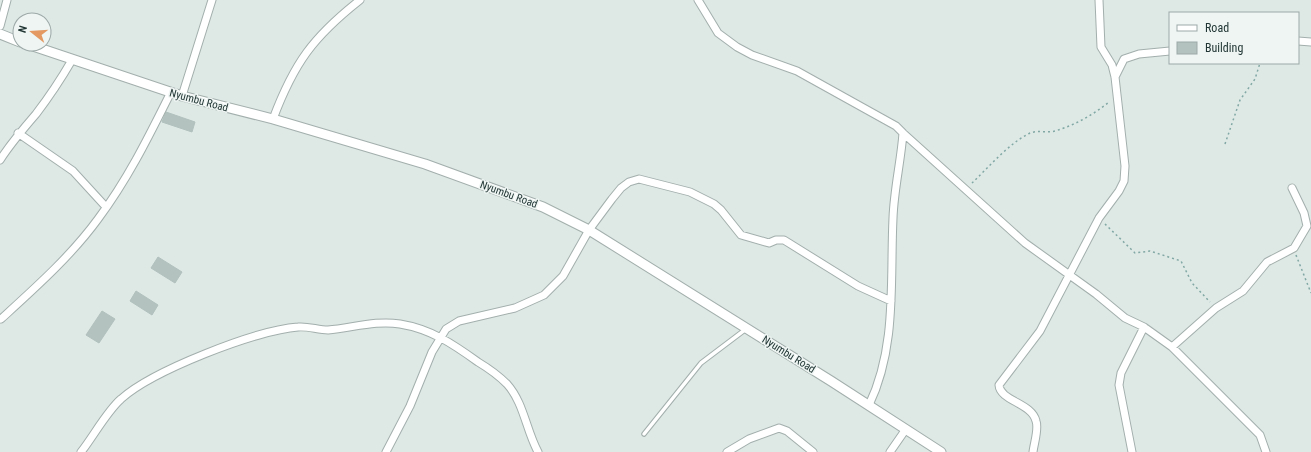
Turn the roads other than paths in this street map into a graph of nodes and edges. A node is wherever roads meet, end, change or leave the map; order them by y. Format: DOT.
graph roads {
  1 [pos="7,0"];
  2 [pos="212,0"];
  3 [pos="360,0"];
  4 [pos="698,0"];
  5 [pos="1099,0"];
  6 [pos="0,26"];
  7 [pos="0,34"];
  8 [pos="12,39"];
  9 [pos="1299,41"];
  10 [pos="1311,42"];
  11 [pos="1169,51"];
  12 [pos="50,52"];
  13 [pos="72,60"];
  14 [pos="1115,78"];
  15 [pos="171,92"];
  16 [pos="182,96"];
  17 [pos="273,119"];
  18 [pos="18,133"];
  19 [pos="903,133"];
  20 [pos="0,160"];
  21 [pos="1292,188"];
  22 [pos="106,207"];
  23 [pos="590,230"];
  24 [pos="1070,275"];
  25 [pos="891,300"];
  26 [pos="1,319"];
  27 [pos="1144,327"];
  28 [pos="747,328"];
  29 [pos="440,336"];
  30 [pos="1172,347"];
  31 [pos="869,405"];
  32 [pos="906,429"];
  33 [pos="644,434"];
  34 [pos="80,452"];
  35 [pos="386,452"];
  36 [pos="538,452"];
  37 [pos="727,452"];
  38 [pos="813,452"];
  39 [pos="890,452"];
  40 [pos="941,452"];
  41 [pos="1033,452"];
  42 [pos="1132,452"];
  43 [pos="1266,452"];
  1 -- 6 [label="street"];
  2 -- 16 [label="street"];
  3 -- 17 [label="street"];
  4 -- 19 [label="street"];
  5 -- 14 [label="street"];
  7 -- 8 [label="street"];
  9 -- 10 [label="street"];
  11 -- 14 [label="street"];
  12 -- 13 [label="street, Nyumbu Road"];
  13 -- 15 [label="street, Nyumbu Road"];
  13 -- 18 [label="street"];
  14 -- 24 [label="street"];
  15 -- 16 [label="street, Nyumbu Road"];
  15 -- 22 [label="street"];
  16 -- 17 [label="street, Nyumbu Road"];
  17 -- 23 [label="street, Nyumbu Road"];
  18 -- 20 [label="street"];
  18 -- 22 [label="street"];
  19 -- 24 [label="street"];
  19 -- 25 [label="street"];
  21 -- 30 [label="street"];
  22 -- 26 [label="street"];
  23 -- 25 [label="street"];
  23 -- 28 [label="street, Nyumbu Road"];
  23 -- 29 [label="street"];
  24 -- 27 [label="street"];
  24 -- 41 [label="street"];
  25 -- 31 [label="street"];
  27 -- 30 [label="street"];
  27 -- 42 [label="street"];
  28 -- 31 [label="street, Nyumbu Road"];
  28 -- 33 [label="lane"];
  29 -- 34 [label="street"];
  29 -- 35 [label="street"];
  29 -- 36 [label="street"];
  30 -- 43 [label="street"];
  31 -- 32 [label="street, Nyumbu Road"];
  32 -- 39 [label="street"];
  32 -- 40 [label="street, Nyumbu Road"];
  37 -- 38 [label="street"];
}
